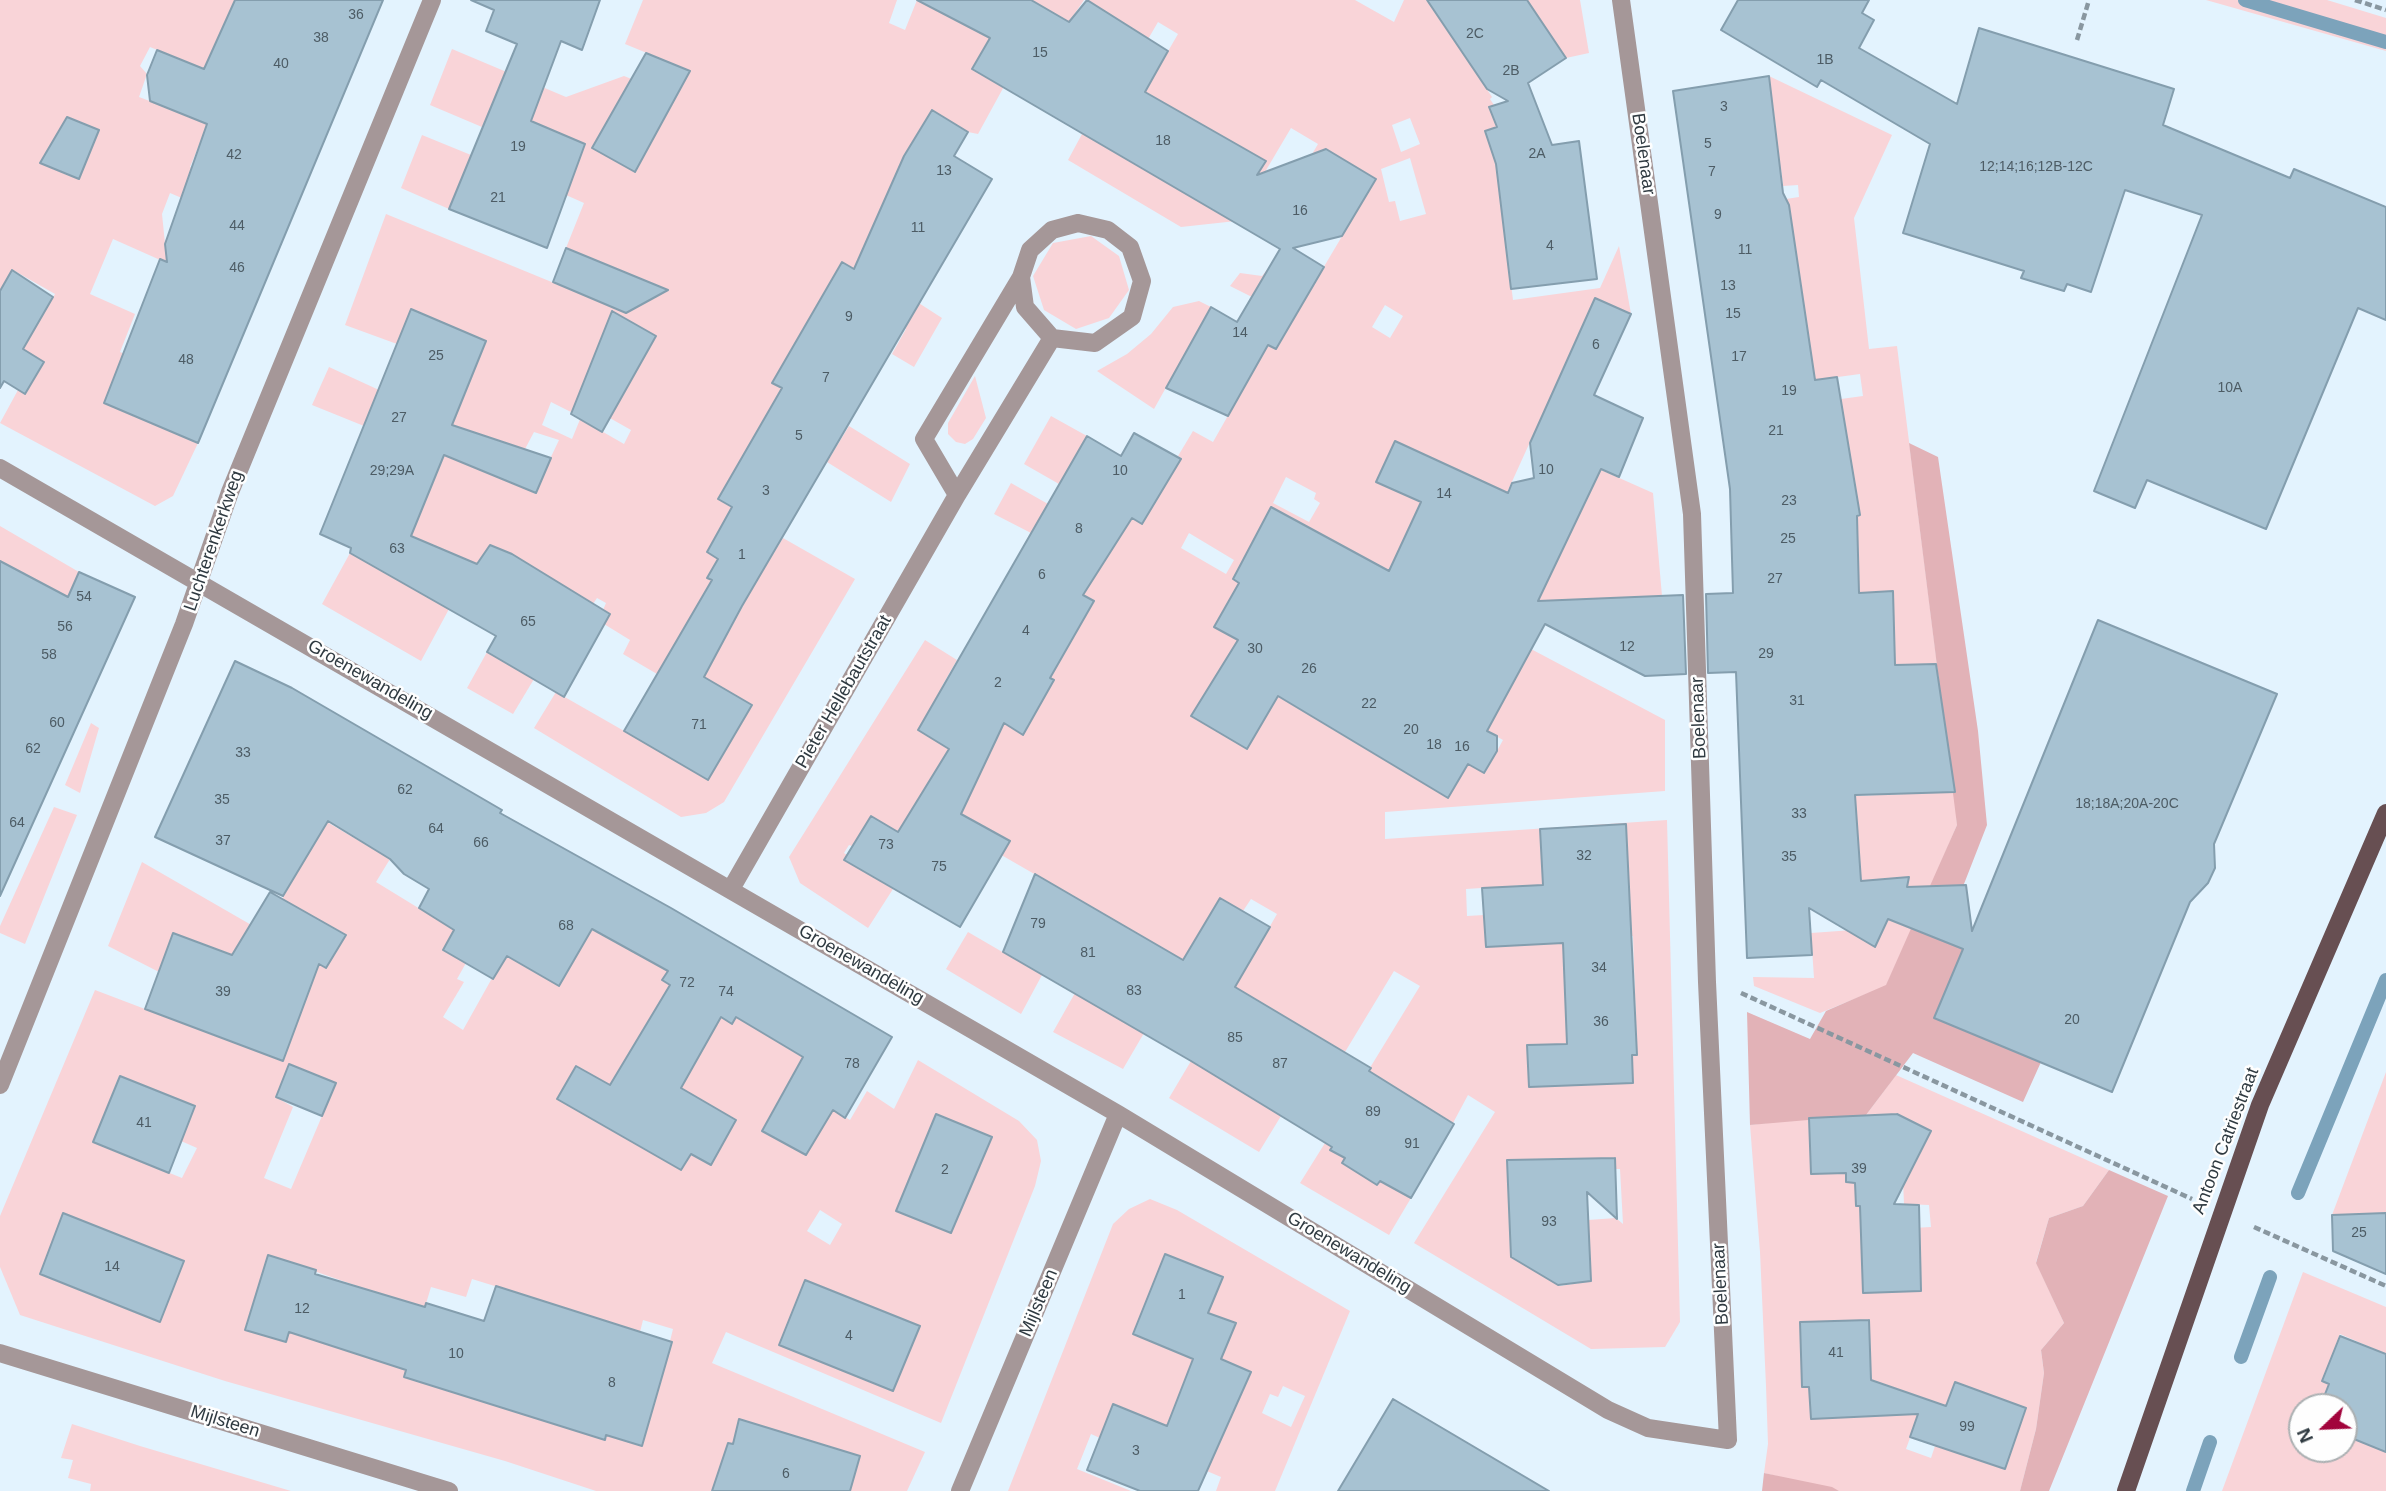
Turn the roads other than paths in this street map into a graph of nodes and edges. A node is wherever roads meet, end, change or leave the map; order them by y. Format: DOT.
graph roads {
  1 [pos="432,0"];
  2 [pos="1621,0"];
  3 [pos="1021,276"];
  4 [pos="1052,338"];
  5 [pos="0,468"];
  6 [pos="957,495"];
  7 [pos="201,583"];
  8 [pos="2386,813"];
  9 [pos="731,888"];
  10 [pos="0,1085"];
  11 [pos="1118,1114"];
  12 [pos="0,1353"];
  13 [pos="1728,1440"];
  14 [pos="449,1491"];
  15 [pos="960,1491"];
  16 [pos="2126,1491"];
  1 -- 7 [label="street, Luchterenkerkweg"];
  2 -- 13 [label="street, Boelenaar"];
  3 -- 4 [label="street"];
  3 -- 4 [label="street"];
  3 -- 6 [label="street"];
  4 -- 6 [label="street, Pieter Hellebautstraat"];
  5 -- 7 [label="street, Groenewandeling"];
  6 -- 9 [label="street, Pieter Hellebautstraat"];
  7 -- 9 [label="street, Groenewandeling"];
  7 -- 10 [label="street, Luchterenkerkweg"];
  8 -- 16 [label="main road, Antoon Catriestraat"];
  9 -- 11 [label="street, Groenewandeling"];
  11 -- 13 [label="street, Groenewandeling"];
  11 -- 15 [label="street, Mijlsteen"];
  12 -- 14 [label="street, Mijlsteen"];
}
